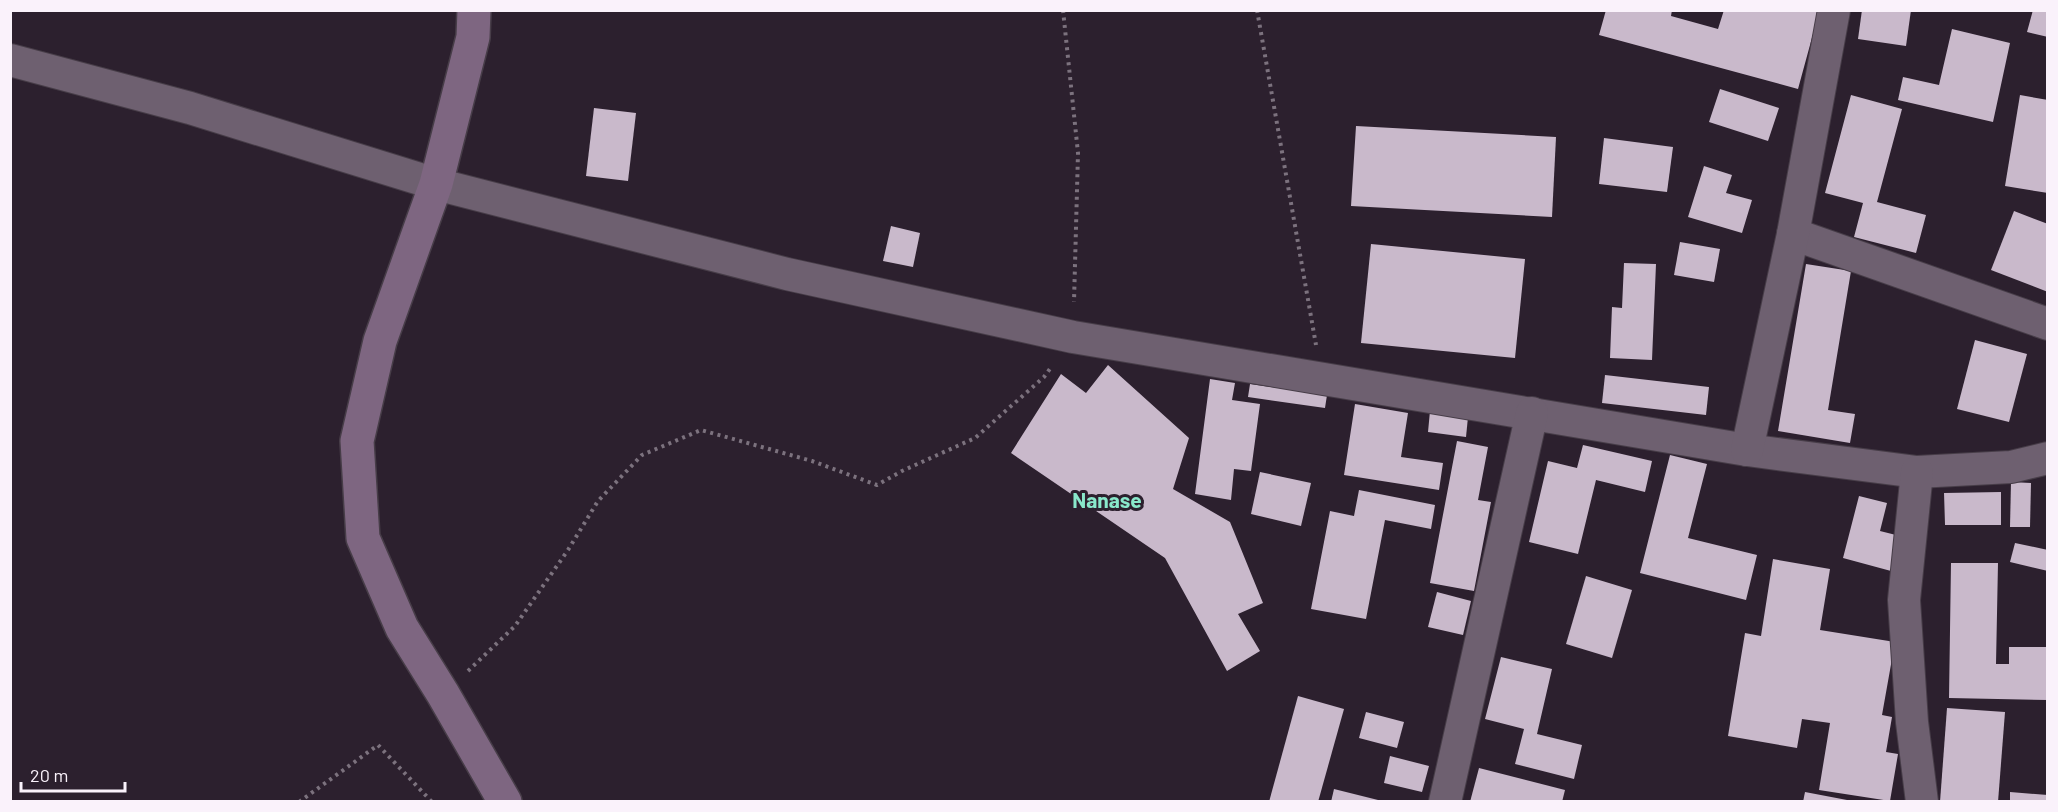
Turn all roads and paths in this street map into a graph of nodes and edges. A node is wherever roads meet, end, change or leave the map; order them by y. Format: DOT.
graph roads {
  1 [pos="474,10"];
  2 [pos="1063,10"];
  3 [pos="1257,10"];
  4 [pos="1834,10"];
  5 [pos="10,60"];
  6 [pos="436,184"];
  7 [pos="1793,234"];
  8 [pos="2048,324"];
  9 [pos="1073,337"];
  10 [pos="1322,378"];
  11 [pos="1532,413"];
  12 [pos="1747,450"];
  13 [pos="2048,458"];
  14 [pos="1917,472"];
  15 [pos="443,694"];
  16 [pos="298,801"];
  17 [pos="432,801"];
  18 [pos="505,801"];
  19 [pos="1445,801"];
  20 [pos="1922,801"];
  1 -- 6 [label="street"];
  2 -- 9 [label="path"];
  3 -- 10 [label="path"];
  4 -- 7 [label="street"];
  5 -- 6 [label="street"];
  6 -- 9 [label="street"];
  6 -- 15 [label="street"];
  7 -- 8 [label="street"];
  7 -- 12 [label="street"];
  9 -- 10 [label="street"];
  9 -- 15 [label="path"];
  10 -- 11 [label="street"];
  11 -- 12 [label="street"];
  11 -- 19 [label="street"];
  12 -- 14 [label="street"];
  13 -- 14 [label="street"];
  14 -- 20 [label="street"];
  15 -- 18 [label="street"];
  16 -- 17 [label="path"];
}
